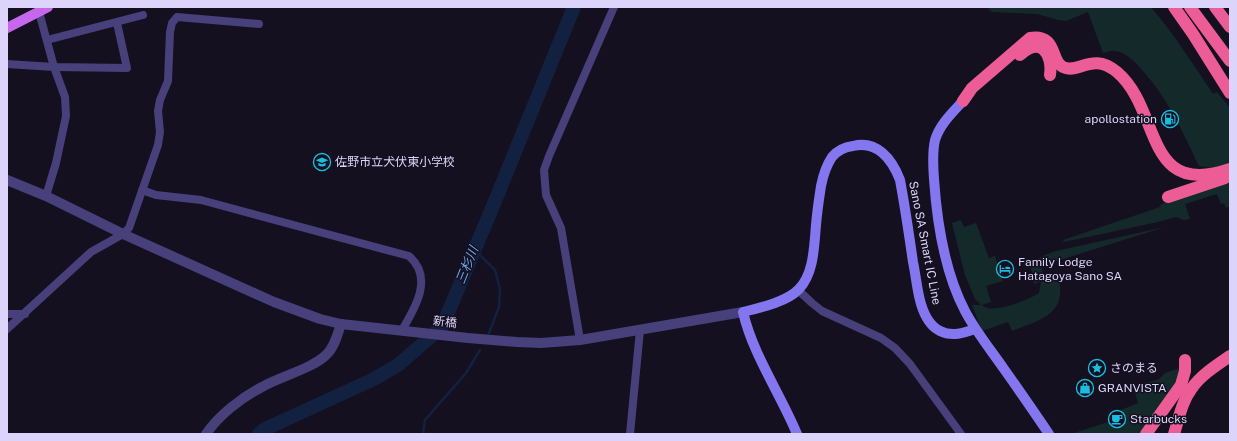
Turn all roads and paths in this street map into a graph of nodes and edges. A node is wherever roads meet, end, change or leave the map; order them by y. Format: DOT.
graph roads {
  1 [pos="614,7"];
  2 [pos="1174,7"];
  3 [pos="1190,7"];
  4 [pos="1215,7"];
  5 [pos="43,9"];
  6 [pos="143,15"];
  7 [pos="117,23"];
  8 [pos="259,24"];
  9 [pos="1230,27"];
  10 [pos="7,28"];
  11 [pos="47,40"];
  12 [pos="1230,61"];
  13 [pos="7,64"];
  14 [pos="54,67"];
  15 [pos="1050,75"];
  16 [pos="1230,93"];
  17 [pos="963,101"];
  18 [pos="1230,168"];
  19 [pos="1230,176"];
  20 [pos="7,180"];
  21 [pos="142,190"];
  22 [pos="46,196"];
  23 [pos="1168,197"];
  24 [pos="123,234"];
  25 [pos="798,290"];
  26 [pos="743,312"];
  27 [pos="7,314"];
  28 [pos="25,314"];
  29 [pos="341,324"];
  30 [pos="7,329"];
  31 [pos="975,329"];
  32 [pos="402,330"];
  33 [pos="640,330"];
  34 [pos="580,340"];
  35 [pos="1230,356"];
  36 [pos="1185,360"];
  37 [pos="206,434"];
  38 [pos="630,434"];
  39 [pos="797,434"];
  40 [pos="960,434"];
  41 [pos="1049,434"];
  42 [pos="1146,434"];
  43 [pos="1174,434"];
  1 -- 34 [label="street"];
  2 -- 16 [label="highway"];
  3 -- 12 [label="highway"];
  4 -- 9 [label="highway"];
  5 -- 10 [label="main road"];
  5 -- 11 [label="street"];
  6 -- 7 [label="street"];
  7 -- 11 [label="street"];
  7 -- 14 [label="street"];
  8 -- 21 [label="street"];
  11 -- 14 [label="street"];
  13 -- 14 [label="street"];
  14 -- 22 [label="street"];
  15 -- 17 [label="highway"];
  17 -- 18 [label="highway"];
  17 -- 31 [label="main road"];
  19 -- 23 [label="highway"];
  20 -- 22 [label="street, 新橋"];
  21 -- 24 [label="street"];
  21 -- 32 [label="street"];
  22 -- 24 [label="street, 新橋"];
  24 -- 28 [label="street"];
  24 -- 29 [label="street, 新橋"];
  25 -- 26 [label="main road, Sano SA Smart IC Line"];
  25 -- 31 [label="main road, Sano SA Smart IC Line"];
  25 -- 40 [label="street"];
  26 -- 33 [label="street, 新橋"];
  26 -- 39 [label="main road"];
  27 -- 28 [label="street"];
  28 -- 30 [label="street"];
  29 -- 32 [label="street, 新橋"];
  29 -- 37 [label="street"];
  31 -- 41 [label="main road"];
  32 -- 34 [label="street, 新橋"];
  33 -- 34 [label="street, 新橋"];
  33 -- 38 [label="street"];
  35 -- 43 [label="highway"];
  36 -- 42 [label="highway"];
}
